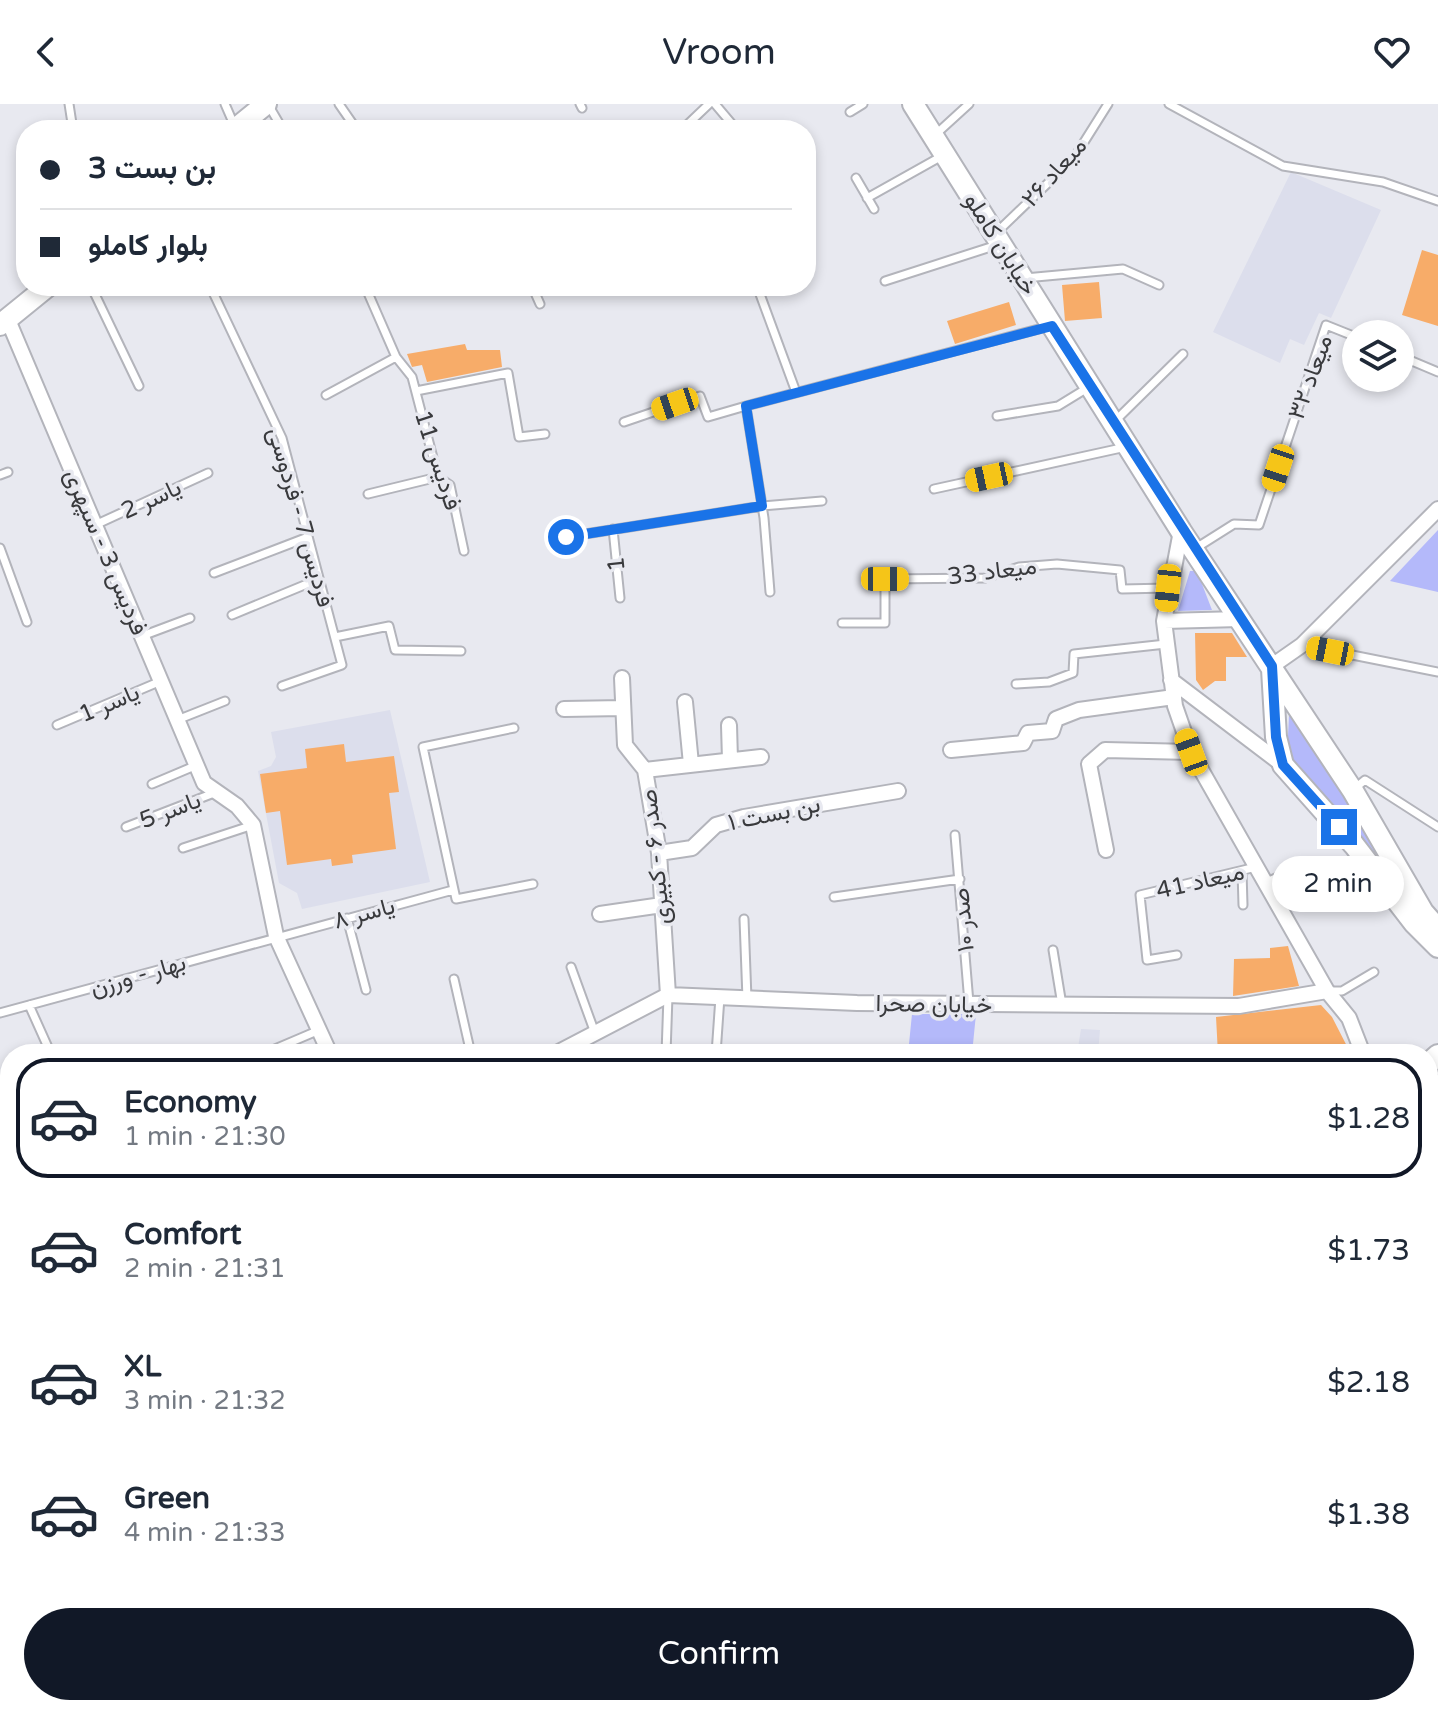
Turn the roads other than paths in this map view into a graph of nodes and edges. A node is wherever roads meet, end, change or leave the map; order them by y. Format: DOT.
graph roads {
  1 [pos="267,104"];
  2 [pos="712,104"];
  3 [pos="863,104"];
  4 [pos="913,104"];
  5 [pos="969,104"];
  6 [pos="1108,104"];
  7 [pos="1169,104"];
  8 [pos="850,112"];
  9 [pos="247,120"];
  10 [pos="693,120"];
  11 [pos="727,120"];
  12 [pos="933,136"];
  13 [pos="945,155"];
  14 [pos="856,178"];
  15 [pos="867,198"];
  16 [pos="1438,201"];
  17 [pos="874,209"];
  18 [pos="998,239"];
  19 [pos="1022,278"];
  20 [pos="885,281"];
  21 [pos="1159,285"];
  22 [pos="36,296"];
  23 [pos="96,296"];
  24 [pos="215,296"];
  25 [pos="369,296"];
  26 [pos="536,296"];
  27 [pos="761,296"];
  28 [pos="540,304"];
  29 [pos="4,323"];
  30 [pos="1052,326"];
  31 [pos="1342,331"];
  32 [pos="1183,354"];
  33 [pos="396,357"];
  34 [pos="1414,362"];
  35 [pos="1438,372"];
  36 [pos="139,386"];
  37 [pos="1091,386"];
  38 [pos="416,391"];
  39 [pos="796,392"];
  40 [pos="326,395"];
  41 [pos="746,406"];
  42 [pos="997,416"];
  43 [pos="624,422"];
  44 [pos="1113,423"];
  45 [pos="545,434"];
  46 [pos="1128,446"];
  47 [pos="208,473"];
  48 [pos="438,477"];
  49 [pos="934,489"];
  50 [pos="368,494"];
  51 [pos="822,501"];
  52 [pos="762,506"];
  53 [pos="1438,509"];
  54 [pos="95,525"];
  55 [pos="613,529"];
  56 [pos="1181,531"];
  57 [pos="308,537"];
  58 [pos="566,537"];
  59 [pos="0,548"];
  60 [pos="1194,549"];
  61 [pos="464,551"];
  62 [pos="1206,568"];
  63 [pos="9,573"];
  64 [pos="214,573"];
  65 [pos="0,577"];
  66 [pos="319,579"];
  67 [pos="1169,582"];
  68 [pos="770,592"];
  69 [pos="620,598"];
  70 [pos="232,615"];
  71 [pos="190,618"];
  72 [pos="1240,619"];
  73 [pos="1164,621"];
  74 [pos="27,622"];
  75 [pos="842,623"];
  76 [pos="142,636"];
  77 [pos="335,637"];
  78 [pos="1166,644"];
  79 [pos="1302,645"];
  80 [pos="461,651"];
  81 [pos="1272,666"];
  82 [pos="1438,672"];
  83 [pos="622,678"];
  84 [pos="1171,680"];
  85 [pos="161,681"];
  86 [pos="1016,684"];
  87 [pos="282,686"];
  88 [pos="1174,697"];
  89 [pos="225,701"];
  90 [pos="685,702"];
  91 [pos="623,708"];
  92 [pos="564,709"];
  93 [pos="177,720"];
  94 [pos="57,725"];
  95 [pos="729,725"];
  96 [pos="514,728"];
  97 [pos="951,750"];
  98 [pos="1191,752"];
  99 [pos="761,757"];
  100 [pos="730,760"];
  101 [pos="691,764"];
  102 [pos="197,765"];
  103 [pos="1283,765"];
  104 [pos="645,770"];
  105 [pos="152,784"];
  106 [pos="209,788"];
  107 [pos="898,791"];
  108 [pos="1353,791"];
  109 [pos="253,825"];
  110 [pos="126,827"];
  111 [pos="1438,827"];
  112 [pos="955,835"];
  113 [pos="183,848"];
  114 [pos="1106,850"];
  115 [pos="659,853"];
  116 [pos="1258,867"];
  117 [pos="1295,869"];
  118 [pos="1242,871"];
  119 [pos="960,879"];
  120 [pos="1267,882"];
  121 [pos="533,884"];
  122 [pos="453,890"];
  123 [pos="1413,894"];
  124 [pos="834,897"];
  125 [pos="662,905"];
  126 [pos="1243,905"];
  127 [pos="1438,910"];
  128 [pos="600,914"];
  129 [pos="347,918"];
  130 [pos="744,919"];
  131 [pos="1438,929"];
  132 [pos="276,936"];
  133 [pos="1438,947"];
  134 [pos="1053,950"];
  135 [pos="1177,955"];
  136 [pos="571,967"];
  137 [pos="1374,972"];
  138 [pos="454,979"];
  139 [pos="366,990"];
  140 [pos="1327,991"];
  141 [pos="668,995"];
  142 [pos="720,997"];
  143 [pos="747,999"];
  144 [pos="29,1005"];
  145 [pos="970,1005"];
  146 [pos="1062,1005"];
  147 [pos="0,1013"];
  148 [pos="317,1031"];
  149 [pos="595,1033"];
  150 [pos="47,1044"];
  151 [pos="286,1044"];
  152 [pos="324,1044"];
  153 [pos="469,1044"];
  154 [pos="575,1044"];
  155 [pos="666,1044"];
  156 [pos="717,1044"];
  157 [pos="1359,1044"];
  1 -- 9 [label="street"];
  2 -- 10 [label="lane"];
  2 -- 11 [label="lane"];
  3 -- 8 [label="lane"];
  4 -- 12 [label="street, خیابان کاملو"];
  5 -- 12 [label="lane"];
  6 -- 18 [label="lane, میعاد ۲۶"];
  7 -- 16 [label="lane"];
  12 -- 13 [label="street, خیابان کاملو"];
  13 -- 15 [label="lane"];
  13 -- 18 [label="street, خیابان کاملو"];
  14 -- 15 [label="lane"];
  15 -- 17 [label="lane"];
  18 -- 19 [label="street, خیابان کاملو"];
  18 -- 20 [label="lane"];
  19 -- 21 [label="lane"];
  19 -- 30 [label="street, خیابان کاملو"];
  22 -- 29 [label="street"];
  23 -- 36 [label="lane"];
  24 -- 57 [label="lane, فردیس 7 - فردوسی"];
  25 -- 33 [label="lane, فردیس 11"];
  26 -- 28 [label="lane"];
  27 -- 39 [label="lane"];
  29 -- 54 [label="street, فردیس 3 - سپهری"];
  30 -- 37 [label="street, خیابان کاملو"];
  30 -- 39 [label="lane"];
  31 -- 60 [label="lane, میعاد ۳۲"];
  32 -- 44 [label="lane"];
  33 -- 38 [label="lane, فردیس 11"];
  33 -- 40 [label="lane"];
  34 -- 35 [label="lane"];
  37 -- 42 [label="lane"];
  37 -- 44 [label="street, خیابان کاملو"];
  38 -- 45 [label="lane"];
  38 -- 48 [label="lane, فردیس 11"];
  39 -- 41 [label="lane"];
  41 -- 43 [label="lane"];
  41 -- 52 [label="lane"];
  44 -- 46 [label="street, خیابان کاملو"];
  46 -- 49 [label="lane"];
  46 -- 56 [label="street, خیابان کاملو"];
  47 -- 54 [label="lane, یاسر 2"];
  48 -- 50 [label="lane"];
  48 -- 61 [label="lane, فردیس 11"];
  51 -- 52 [label="lane"];
  52 -- 55 [label="lane"];
  52 -- 68 [label="lane"];
  53 -- 79 [label="street"];
  54 -- 76 [label="street, فردیس 3 - سپهری"];
  55 -- 58 [label="lane"];
  55 -- 69 [label="lane, 1"];
  56 -- 60 [label="street, خیابان کاملو"];
  56 -- 67 [label="street"];
  57 -- 64 [label="lane"];
  57 -- 66 [label="lane, فردیس 7 - فردوسی"];
  59 -- 63 [label="lane"];
  60 -- 62 [label="street, خیابان کاملو"];
  62 -- 67 [label="street"];
  62 -- 72 [label="street, خیابان کاملو"];
  63 -- 65 [label="lane"];
  63 -- 74 [label="lane"];
  66 -- 70 [label="lane"];
  66 -- 77 [label="lane, فردیس 7 - فردوسی"];
  67 -- 73 [label="street"];
  67 -- 75 [label="lane, میعاد 33"];
  71 -- 76 [label="lane"];
  72 -- 73 [label="street"];
  72 -- 81 [label="street, خیابان کاملو"];
  73 -- 78 [label="street"];
  76 -- 85 [label="street, فردیس 3 - سپهری"];
  77 -- 80 [label="lane"];
  77 -- 87 [label="lane, فردیس 7 - فردوسی"];
  78 -- 84 [label="street"];
  78 -- 86 [label="lane"];
  79 -- 81 [label="street"];
  79 -- 82 [label="lane"];
  81 -- 103 [label="street"];
  81 -- 108 [label="street, خیابان کاملو"];
  83 -- 91 [label="street, صدر ۶ - کبیری"];
  84 -- 88 [label="street"];
  84 -- 103 [label="street"];
  85 -- 93 [label="street, فردیس 3 - سپهری"];
  85 -- 94 [label="lane, یاسر 1"];
  88 -- 97 [label="street"];
  88 -- 98 [label="street"];
  89 -- 93 [label="lane"];
  90 -- 101 [label="street"];
  91 -- 92 [label="street"];
  91 -- 104 [label="street, صدر ۶ - کبیری"];
  93 -- 102 [label="street, فردیس 3 - سپهری"];
  95 -- 100 [label="street"];
  96 -- 122 [label="lane"];
  98 -- 114 [label="street"];
  98 -- 116 [label="street"];
  99 -- 100 [label="street"];
  100 -- 101 [label="street"];
  101 -- 104 [label="street"];
  102 -- 105 [label="lane"];
  102 -- 106 [label="street, فردیس 3 - سپهری"];
  103 -- 133 [label="street"];
  104 -- 115 [label="street, صدر ۶ - کبیری"];
  106 -- 109 [label="street"];
  106 -- 110 [label="lane, یاسر 5"];
  107 -- 115 [label="street, بن بست ۱"];
  108 -- 111 [label="lane"];
  108 -- 123 [label="street, خیابان کاملو"];
  109 -- 113 [label="lane"];
  109 -- 132 [label="street"];
  112 -- 119 [label="lane, صدر ۱۰"];
  115 -- 125 [label="street, صدر ۶ - کبیری"];
  116 -- 118 [label="lane, میعاد 41"];
  116 -- 120 [label="street"];
  117 -- 120 [label="lane"];
  118 -- 126 [label="lane"];
  118 -- 135 [label="lane, میعاد 41"];
  119 -- 124 [label="lane"];
  119 -- 145 [label="lane, صدر ۱۰"];
  120 -- 140 [label="street"];
  121 -- 122 [label="lane"];
  122 -- 129 [label="lane, یاسر ۸"];
  123 -- 127 [label="street"];
  123 -- 131 [label="street, خیابان کاملو"];
  125 -- 128 [label="street"];
  125 -- 141 [label="street, صدر ۶ - کبیری"];
  129 -- 132 [label="lane, یاسر ۸"];
  129 -- 139 [label="lane"];
  130 -- 143 [label="lane"];
  132 -- 144 [label="lane, بهار - ورزن"];
  132 -- 148 [label="street"];
  134 -- 146 [label="lane"];
  136 -- 149 [label="lane"];
  137 -- 140 [label="lane"];
  138 -- 153 [label="lane"];
  140 -- 146 [label="street, خیابان صحرا"];
  140 -- 157 [label="street"];
  141 -- 142 [label="street, خیابان صحرا"];
  141 -- 149 [label="street, خیابان صحرا"];
  141 -- 155 [label="lane"];
  142 -- 143 [label="street, خیابان صحرا"];
  142 -- 156 [label="lane"];
  143 -- 145 [label="street, خیابان صحرا"];
  144 -- 147 [label="lane, بهار - ورزن"];
  144 -- 150 [label="lane"];
  145 -- 146 [label="street, خیابان صحرا"];
  148 -- 151 [label="lane"];
  148 -- 152 [label="street"];
  149 -- 154 [label="street, خیابان صحرا"];
}
